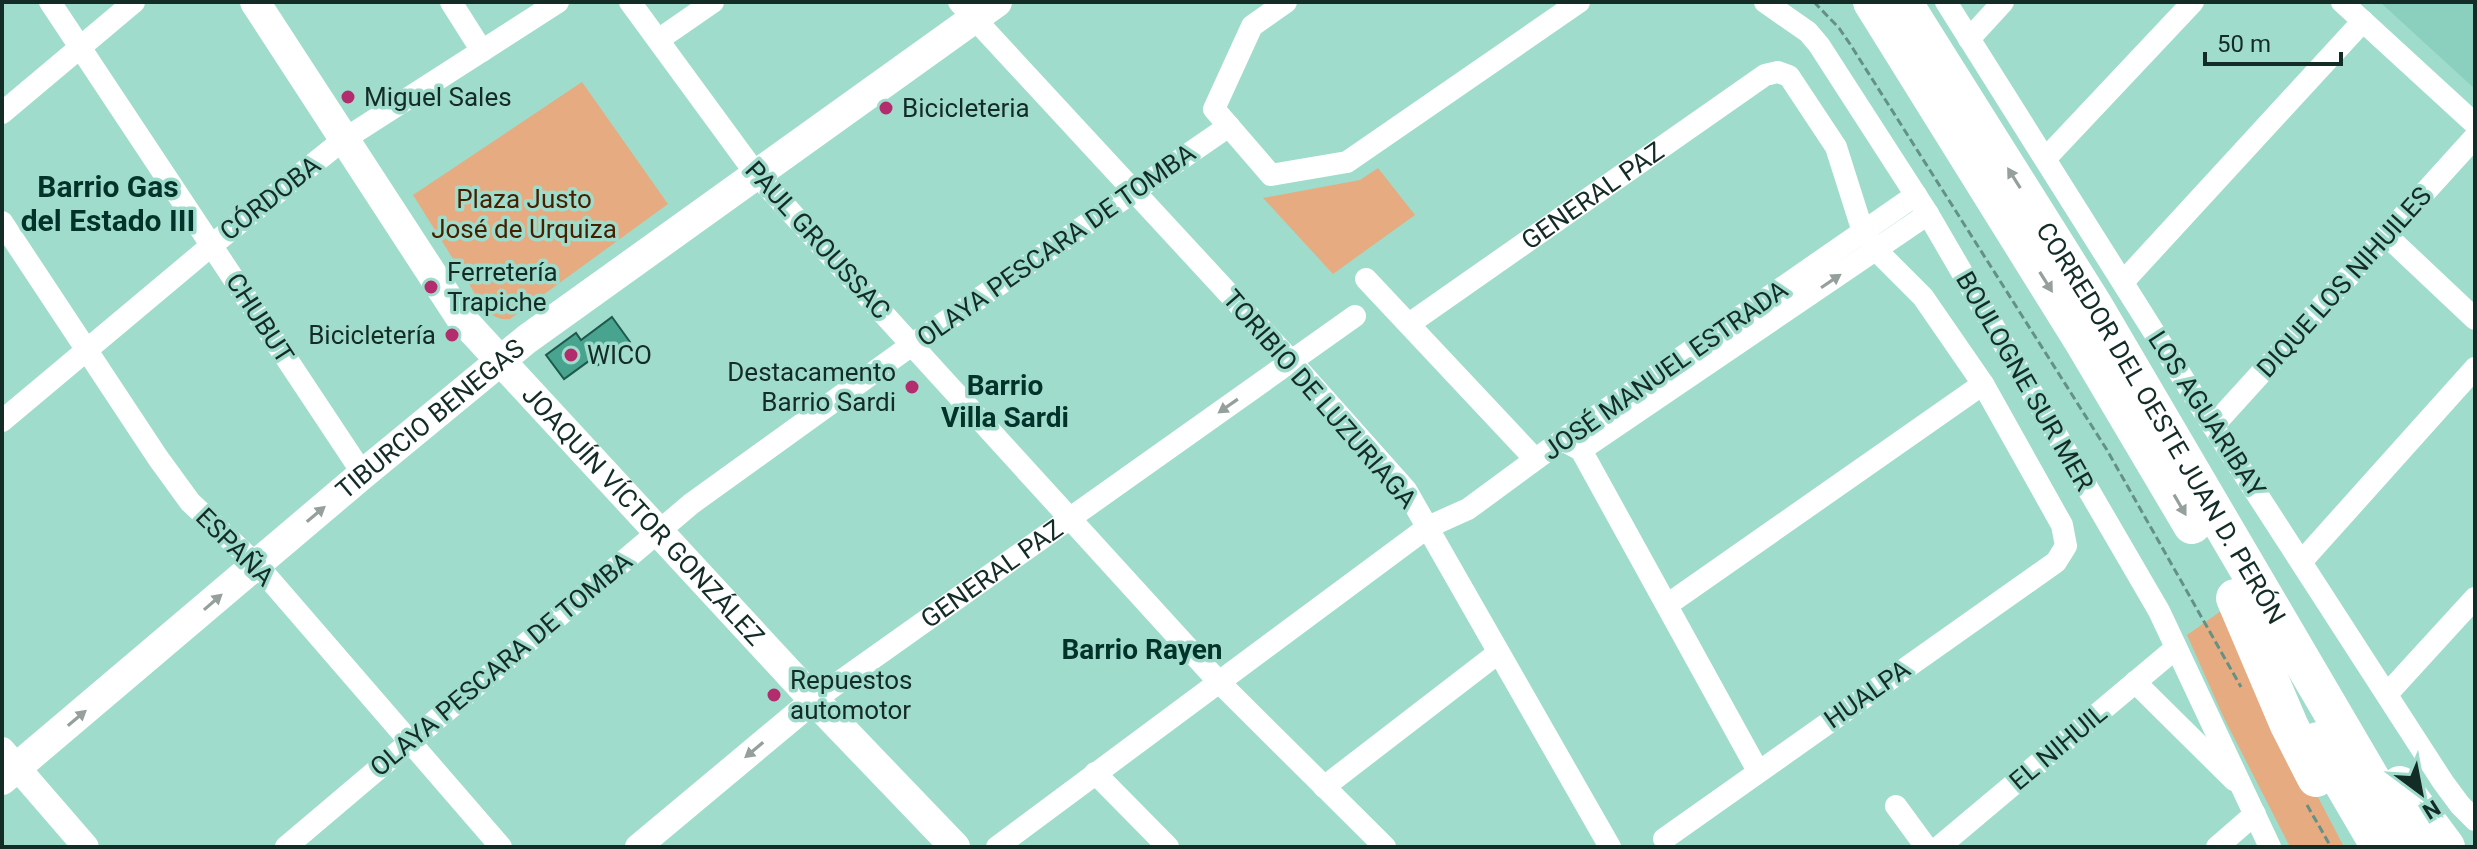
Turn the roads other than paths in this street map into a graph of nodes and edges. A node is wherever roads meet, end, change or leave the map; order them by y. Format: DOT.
graph roads {
  1 [pos="50,2"];
  2 [pos="134,2"];
  3 [pos="255,2"];
  4 [pos="451,2"];
  5 [pos="558,2"];
  6 [pos="630,2"];
  7 [pos="713,2"];
  8 [pos="997,2"];
  9 [pos="1286,2"];
  10 [pos="1579,2"];
  11 [pos="1765,2"];
  12 [pos="1845,2"];
  13 [pos="1872,2"];
  14 [pos="2003,2"];
  15 [pos="2193,2"];
  16 [pos="2342,2"];
  17 [pos="1918,7"];
  18 [pos="966,11"];
  19 [pos="2363,21"];
  20 [pos="1969,39"];
  21 [pos="658,40"];
  22 [pos="79,47"];
  23 [pos="482,51"];
  24 [pos="2,113"];
  25 [pos="2475,124"];
  26 [pos="1229,126"];
  27 [pos="2475,137"];
  28 [pos="343,140"];
  29 [pos="1964,149"];
  30 [pos="2046,158"];
  31 [pos="756,174"];
  32 [pos="1135,191"];
  33 [pos="1922,205"];
  34 [pos="2,222"];
  35 [pos="2387,236"];
  36 [pos="1870,241"];
  37 [pos="212,245"];
  38 [pos="1366,279"];
  39 [pos="2123,282"];
  40 [pos="1355,316"];
  41 [pos="2475,319"];
  42 [pos="1409,324"];
  43 [pos="913,344"];
  44 [pos="87,349"];
  45 [pos="500,361"];
  46 [pos="1291,361"];
  47 [pos="2475,368"];
  48 [pos="1983,384"];
  49 [pos="2,421"];
  50 [pos="2213,426"];
  51 [pos="1571,445"];
  52 [pos="1535,459"];
  53 [pos="363,474"];
  54 [pos="1070,517"];
  55 [pos="1428,527"];
  56 [pos="658,529"];
  57 [pos="2302,561"];
  58 [pos="257,565"];
  59 [pos="2244,589"];
  60 [pos="2475,598"];
  61 [pos="1667,605"];
  62 [pos="2176,648"];
  63 [pos="1498,653"];
  64 [pos="1218,681"];
  65 [pos="2135,682"];
  66 [pos="2388,693"];
  67 [pos="814,700"];
  68 [pos="410,742"];
  69 [pos="7,766"];
  70 [pos="1758,771"];
  71 [pos="1095,773"];
  72 [pos="1324,787"];
  73 [pos="2243,789"];
  74 [pos="1896,806"];
  75 [pos="2255,814"];
  76 [pos="2475,820"];
  77 [pos="1664,839"];
  78 [pos="86,847"];
  79 [pos="286,847"];
  80 [pos="501,847"];
  81 [pos="638,847"];
  82 [pos="955,847"];
  83 [pos="997,847"];
  84 [pos="1168,847"];
  85 [pos="1385,847"];
  86 [pos="1610,847"];
  87 [pos="1926,847"];
  88 [pos="1939,847"];
  89 [pos="2217,847"];
  90 [pos="2270,847"];
  91 [pos="2351,847"];
  92 [pos="2380,847"];
  93 [pos="2411,847"];
  94 [pos="2446,847"];
  1 -- 22 [label="street, CHUBUT"];
  2 -- 22 [label="street"];
  3 -- 28 [label="main road, JOAQUÍN VÍCTOR GONZÁLEZ"];
  4 -- 23 [label="street"];
  5 -- 23 [label="street, CÓRDOBA"];
  6 -- 21 [label="street, PAUL GROUSSAC"];
  7 -- 21 [label="street"];
  8 -- 18 [label="main road, TIBURCIO BENEGAS"];
  9 -- 26 [label="street"];
  10 -- 26 [label="street"];
  11 -- 33 [label="street, BOULOGNE SUR MER"];
  12 -- 29 [label="highway"];
  13 -- 29 [label="highway, CORREDOR DEL OESTE JUAN D. PERÓN"];
  14 -- 20 [label="street"];
  15 -- 30 [label="street"];
  16 -- 19 [label="street"];
  17 -- 20 [label="street, LOS AGUARIBAY"];
  59 -- 17 [label="highway, CORREDOR DEL OESTE JUAN D. PERÓN, one-way"];
  18 -- 31 [label="main road, TIBURCIO BENEGAS"];
  18 -- 32 [label="street, TORIBIO DE LUZURIAGA"];
  19 -- 25 [label="street"];
  19 -- 39 [label="street"];
  20 -- 30 [label="street, LOS AGUARIBAY"];
  21 -- 31 [label="street, PAUL GROUSSAC"];
  22 -- 24 [label="street"];
  22 -- 37 [label="street, CHUBUT"];
  23 -- 28 [label="street, CÓRDOBA"];
  26 -- 32 [label="street, OLAYA PESCARA DE TOMBA"];
  27 -- 35 [label="street, DIQUE LOS NIHUILES"];
  28 -- 37 [label="street, CÓRDOBA"];
  28 -- 45 [label="main road, JOAQUÍN VÍCTOR GONZÁLEZ"];
  29 -- 59 [label="highway, CORREDOR DEL OESTE JUAN D. PERÓN, one-way"];
  30 -- 39 [label="street, LOS AGUARIBAY"];
  31 -- 43 [label="street, PAUL GROUSSAC"];
  31 -- 45 [label="main road, TIBURCIO BENEGAS"];
  32 -- 43 [label="street, OLAYA PESCARA DE TOMBA"];
  32 -- 46 [label="street, TORIBIO DE LUZURIAGA"];
  33 -- 36 [label="street, JOSÉ MANUEL ESTRADA"];
  33 -- 62 [label="street, BOULOGNE SUR MER"];
  34 -- 44 [label="street, ESPAÑA"];
  35 -- 41 [label="street"];
  35 -- 50 [label="street, DIQUE LOS NIHUILES"];
  36 -- 42 [label="street, GENERAL PAZ"];
  36 -- 48 [label="street"];
  36 -- 51 [label="street, JOSÉ MANUEL ESTRADA"];
  37 -- 44 [label="street, CÓRDOBA"];
  37 -- 53 [label="street, CHUBUT"];
  38 -- 42 [label="street"];
  39 -- 50 [label="street, LOS AGUARIBAY"];
  40 -- 46 [label="street, GENERAL PAZ"];
  42 -- 52 [label="street"];
  43 -- 54 [label="street, PAUL GROUSSAC"];
  43 -- 56 [label="street, OLAYA PESCARA DE TOMBA"];
  44 -- 49 [label="street, CÓRDOBA"];
  44 -- 58 [label="street, ESPAÑA"];
  45 -- 53 [label="main road, TIBURCIO BENEGAS"];
  45 -- 56 [label="main road, JOAQUÍN VÍCTOR GONZÁLEZ"];
  46 -- 54 [label="street, GENERAL PAZ, one-way"];
  46 -- 55 [label="street, TORIBIO DE LUZURIAGA"];
  47 -- 57 [label="street"];
  48 -- 61 [label="street"];
  48 -- 70 [label="street, HUALPA"];
  50 -- 57 [label="street, LOS AGUARIBAY"];
  51 -- 52 [label="street, JOSÉ MANUEL ESTRADA"];
  51 -- 61 [label="street"];
  52 -- 55 [label="street, JOSÉ MANUEL ESTRADA"];
  58 -- 53 [label="main road, TIBURCIO BENEGAS, one-way"];
  54 -- 64 [label="street, PAUL GROUSSAC"];
  54 -- 67 [label="street, GENERAL PAZ"];
  55 -- 63 [label="street, TORIBIO DE LUZURIAGA"];
  55 -- 64 [label="street"];
  56 -- 67 [label="main road, JOAQUÍN VÍCTOR GONZÁLEZ"];
  56 -- 68 [label="street, OLAYA PESCARA DE TOMBA"];
  57 -- 66 [label="street, LOS AGUARIBAY"];
  58 -- 68 [label="street, ESPAÑA"];
  69 -- 58 [label="main road, TIBURCIO BENEGAS, one-way"];
  59 -- 91 [label="highway"];
  59 -- 92 [label="highway, CORREDOR DEL OESTE JUAN D. PERÓN"];
  59 -- 93 [label="highway, CORREDOR DEL OESTE JUAN D. PERÓN"];
  59 -- 94 [label="highway"];
  60 -- 66 [label="street"];
  61 -- 70 [label="street"];
  62 -- 65 [label="street, EL NIHUIL"];
  62 -- 73 [label="street, BOULOGNE SUR MER"];
  63 -- 72 [label="street"];
  63 -- 86 [label="street, TORIBIO DE LUZURIAGA"];
  64 -- 71 [label="street"];
  64 -- 72 [label="street, PAUL GROUSSAC"];
  65 -- 73 [label="street, BOULOGNE SUR MER"];
  65 -- 88 [label="street, EL NIHUIL"];
  66 -- 76 [label="street, LOS AGUARIBAY"];
  67 -- 81 [label="street, GENERAL PAZ, one-way"];
  67 -- 82 [label="main road, JOAQUÍN VÍCTOR GONZÁLEZ"];
  68 -- 79 [label="street, OLAYA PESCARA DE TOMBA"];
  68 -- 80 [label="street, ESPAÑA"];
  69 -- 78 [label="street"];
  70 -- 77 [label="street, HUALPA"];
  71 -- 83 [label="street"];
  71 -- 84 [label="street"];
  72 -- 85 [label="street, PAUL GROUSSAC"];
  73 -- 75 [label="street, BOULOGNE SUR MER"];
  74 -- 87 [label="street"];
  75 -- 89 [label="street"];
  75 -- 90 [label="street, BOULOGNE SUR MER"];
}
